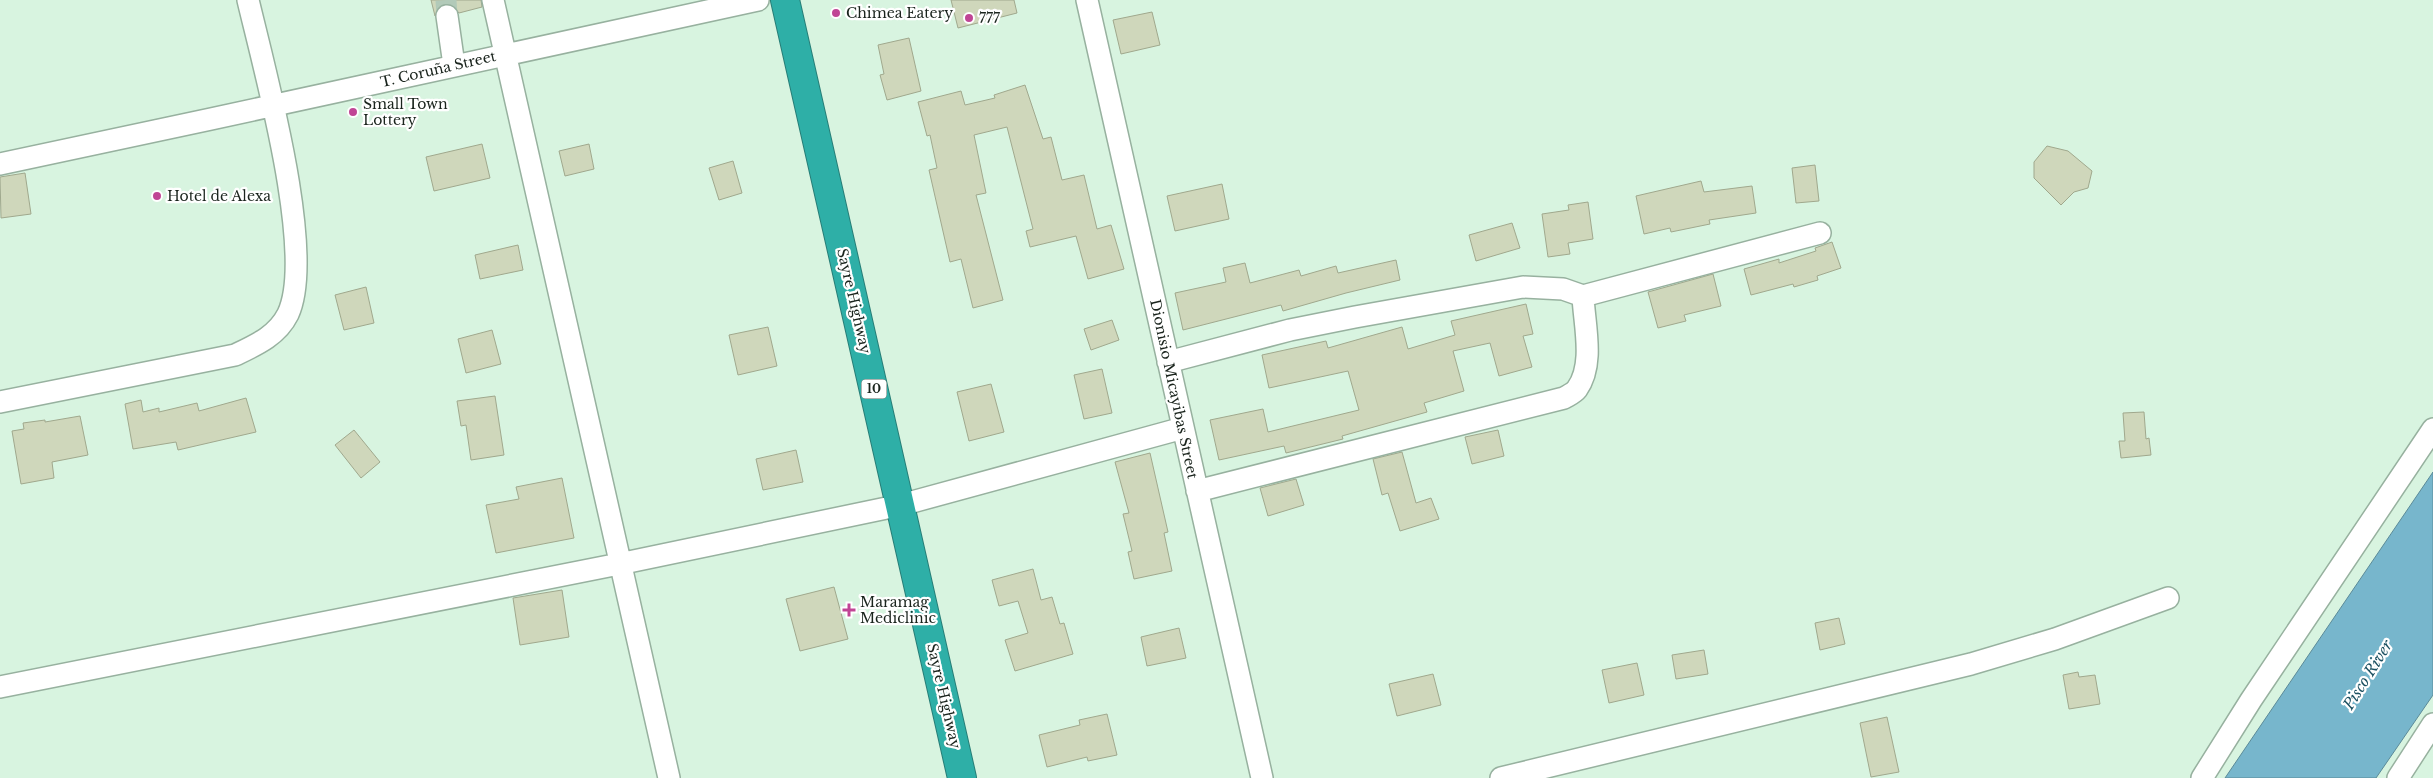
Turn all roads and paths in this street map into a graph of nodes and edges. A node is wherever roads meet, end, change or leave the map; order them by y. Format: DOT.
graph roads {
  1 [pos="248,0"];
  2 [pos="493,0"];
  3 [pos="758,0"];
  4 [pos="785,0"];
  5 [pos="1087,0"];
  6 [pos="447,16"];
  7 [pos="506,54"];
  8 [pos="454,65"];
  9 [pos="273,107"];
  10 [pos="0,164"];
  11 [pos="1820,233"];
  12 [pos="1583,296"];
  13 [pos="1168,362"];
  14 [pos="0,402"];
  15 [pos="1183,428"];
  16 [pos="2433,429"];
  17 [pos="1196,492"];
  18 [pos="901,505"];
  19 [pos="619,564"];
  20 [pos="2168,598"];
  21 [pos="0,687"];
  22 [pos="2433,724"];
  23 [pos="669,778"];
  24 [pos="962,778"];
  25 [pos="1262,778"];
  26 [pos="1501,778"];
  27 [pos="2202,778"];
  28 [pos="2398,778"];
  1 -- 9 [label="street"];
  2 -- 7 [label="street"];
  3 -- 7 [label="street, T. Coruña Street"];
  4 -- 18 [label="highway, Sayre Highway / 10"];
  5 -- 13 [label="street, Dionisio Micayibas Street"];
  6 -- 8 [label="street"];
  7 -- 8 [label="street, T. Coruña Street"];
  7 -- 19 [label="street"];
  8 -- 9 [label="street, T. Coruña Street"];
  9 -- 10 [label="street, T. Coruña Street"];
  9 -- 14 [label="street"];
  11 -- 12 [label="street"];
  12 -- 13 [label="street"];
  12 -- 17 [label="street"];
  13 -- 15 [label="street, Dionisio Micayibas Street"];
  15 -- 17 [label="street, Dionisio Micayibas Street"];
  15 -- 18 [label="street"];
  16 -- 27 [label="street"];
  17 -- 25 [label="street, Dionisio Micayibas Street"];
  18 -- 19 [label="street"];
  18 -- 24 [label="highway, Sayre Highway / 10"];
  19 -- 21 [label="street"];
  19 -- 23 [label="street"];
  20 -- 26 [label="street"];
  22 -- 28 [label="street"];
}
